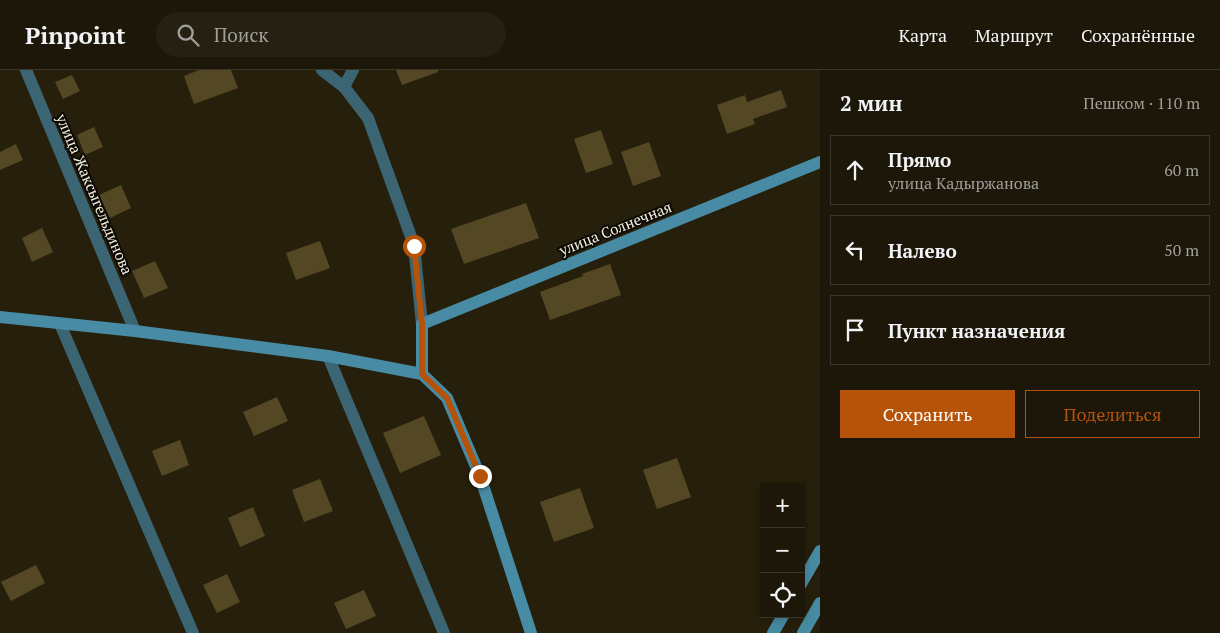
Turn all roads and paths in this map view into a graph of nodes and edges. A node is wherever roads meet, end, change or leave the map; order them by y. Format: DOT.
graph roads {
  1 [pos="26,70"];
  2 [pos="322,70"];
  3 [pos="352,70"];
  4 [pos="344,87"];
  5 [pos="820,162"];
  6 [pos="0,317"];
  7 [pos="60,324"];
  8 [pos="422,324"];
  9 [pos="135,331"];
  10 [pos="328,356"];
  11 [pos="422,374"];
  12 [pos="820,551"];
  13 [pos="805,577"];
  14 [pos="820,604"];
  15 [pos="782,618"];
  16 [pos="192,633"];
  17 [pos="444,633"];
  18 [pos="531,633"];
  19 [pos="774,633"];
  20 [pos="803,633"];
  1 -- 9 [label="street, улица Жаксыгельдинова"];
  2 -- 4 [label="street"];
  3 -- 4 [label="street"];
  4 -- 8 [label="street"];
  5 -- 8 [label="street, улица Солнечная"];
  6 -- 7 [label="street"];
  7 -- 9 [label="street"];
  7 -- 16 [label="street"];
  8 -- 11 [label="street"];
  9 -- 10 [label="street"];
  10 -- 11 [label="street"];
  10 -- 17 [label="street"];
  11 -- 18 [label="street"];
  12 -- 13 [label="street"];
  14 -- 20 [label="street"];
  15 -- 19 [label="street"];
}
